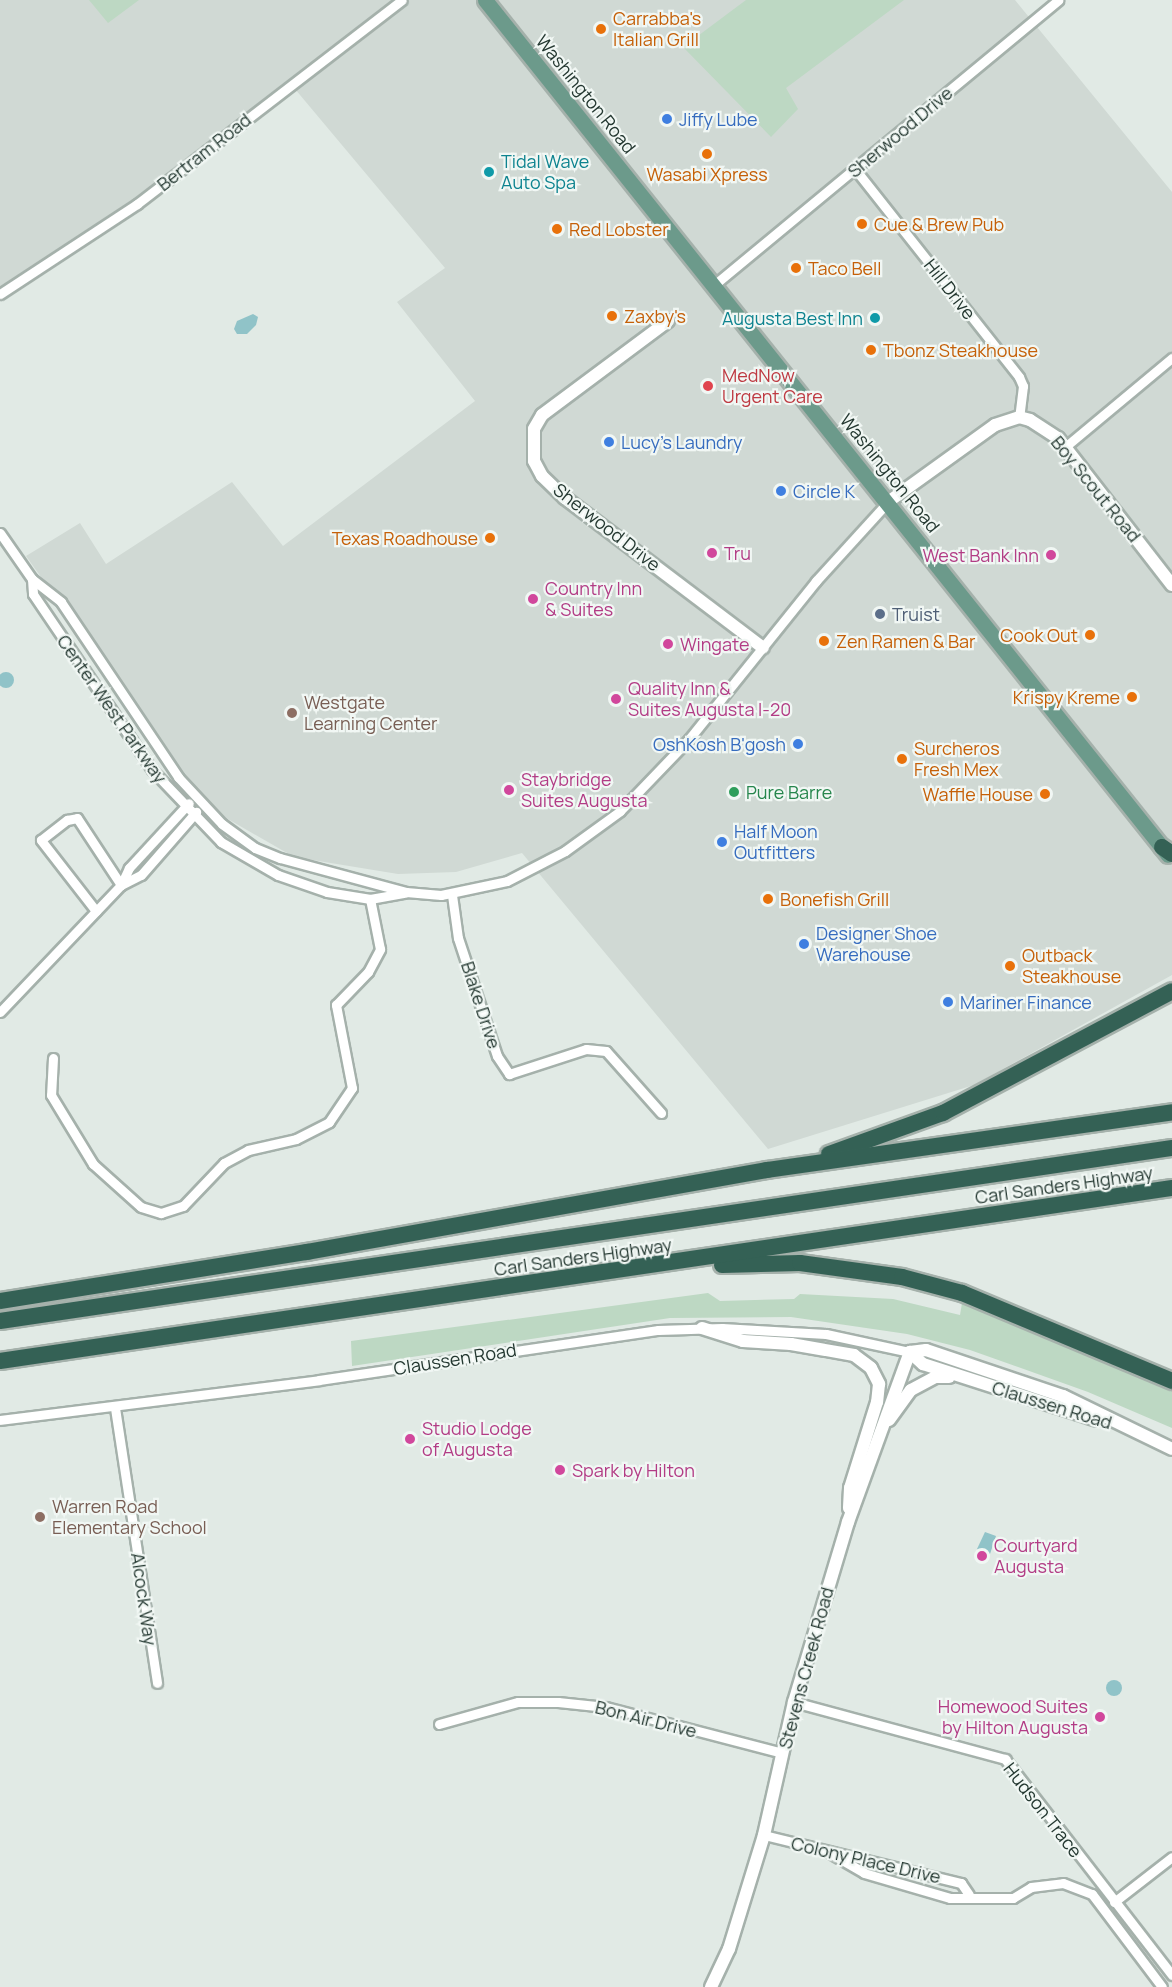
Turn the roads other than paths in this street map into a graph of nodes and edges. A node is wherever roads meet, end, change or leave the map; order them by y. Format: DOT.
graph roads {
  1 [pos="402,0"];
  2 [pos="485,0"];
  3 [pos="1058,0"];
  4 [pos="855,169"];
  5 [pos="714,285"];
  6 [pos="0,294"];
  7 [pos="668,321"];
  8 [pos="1172,358"];
  9 [pos="1018,417"];
  10 [pos="1065,447"];
  11 [pos="888,501"];
  12 [pos="0,533"];
  13 [pos="32,579"];
  14 [pos="1172,585"];
  15 [pos="763,648"];
  16 [pos="194,796"];
  17 [pos="202,806"];
  18 [pos="185,807"];
  19 [pos="193,816"];
  20 [pos="1169,854"];
  21 [pos="121,885"];
  22 [pos="406,892"];
  23 [pos="452,895"];
  24 [pos="370,899"];
  25 [pos="96,911"];
  26 [pos="1172,991"];
  27 [pos="0,1012"];
  28 [pos="53,1058"];
  29 [pos="1172,1112"];
  30 [pos="661,1113"];
  31 [pos="1172,1148"];
  32 [pos="768,1170"];
  33 [pos="1172,1188"];
  34 [pos="634,1268"];
  35 [pos="0,1301"];
  36 [pos="0,1321"];
  37 [pos="702,1328"];
  38 [pos="910,1352"];
  39 [pos="0,1361"];
  40 [pos="965,1378"];
  41 [pos="1172,1381"];
  42 [pos="115,1408"];
  43 [pos="0,1420"];
  44 [pos="884,1425"];
  45 [pos="1121,1426"];
  46 [pos="1172,1449"];
  47 [pos="848,1522"];
  48 [pos="157,1683"];
  49 [pos="794,1702"];
  50 [pos="439,1724"];
  51 [pos="782,1753"];
  52 [pos="764,1835"];
  53 [pos="830,1853"];
  54 [pos="1172,1857"];
  55 [pos="969,1895"];
  56 [pos="1114,1902"];
  57 [pos="1172,1975"];
  58 [pos="711,1987"];
  59 [pos="1162,1987"];
  1 -- 6 [label="street, Bertram Road"];
  2 -- 5 [label="main road, Washington Road"];
  3 -- 4 [label="street, Sherwood Drive"];
  4 -- 5 [label="street, Sherwood Drive"];
  4 -- 9 [label="street, Hill Drive"];
  5 -- 11 [label="main road, Washington Road"];
  7 -- 15 [label="street, Sherwood Drive"];
  8 -- 10 [label="street"];
  9 -- 10 [label="street, Boy Scout Road"];
  9 -- 11 [label="street"];
  10 -- 14 [label="street, Boy Scout Road"];
  11 -- 15 [label="street, Center West Parkway"];
  11 -- 20 [label="main road, Washington Road"];
  12 -- 13 [label="street, Center West Parkway"];
  13 -- 16 [label="street, Center West Parkway"];
  13 -- 18 [label="street, Center West Parkway"];
  15 -- 23 [label="street, Center West Parkway"];
  16 -- 17 [label="street, Center West Parkway"];
  16 -- 18 [label="street"];
  17 -- 19 [label="street"];
  17 -- 22 [label="street, Center West Parkway"];
  18 -- 19 [label="street, Center West Parkway"];
  18 -- 21 [label="street"];
  19 -- 21 [label="street"];
  19 -- 24 [label="street, Center West Parkway"];
  21 -- 25 [label="street"];
  21 -- 25 [label="street"];
  22 -- 23 [label="street, Center West Parkway"];
  22 -- 24 [label="street, Center West Parkway"];
  23 -- 30 [label="street, Blake Drive"];
  24 -- 28 [label="street"];
  25 -- 27 [label="street"];
  26 -- 32 [label="highway"];
  29 -- 32 [label="highway"];
  31 -- 36 [label="highway, Carl Sanders Highway"];
  32 -- 35 [label="highway"];
  33 -- 34 [label="highway, Carl Sanders Highway"];
  34 -- 39 [label="highway, Carl Sanders Highway"];
  34 -- 41 [label="highway"];
  37 -- 38 [label="street, Claussen Road"];
  37 -- 42 [label="street, Claussen Road"];
  37 -- 47 [label="street"];
  38 -- 40 [label="street, Claussen Road"];
  38 -- 44 [label="street, Stevens Creek Road"];
  38 -- 45 [label="street, Claussen Road"];
  40 -- 44 [label="street"];
  40 -- 45 [label="street, Claussen Road"];
  42 -- 43 [label="street, Claussen Road"];
  42 -- 48 [label="street, Alcock Way"];
  44 -- 47 [label="street, Stevens Creek Road"];
  45 -- 46 [label="street"];
  47 -- 49 [label="street, Stevens Creek Road"];
  49 -- 51 [label="street, Stevens Creek Road"];
  49 -- 56 [label="street, Hudson Trace"];
  50 -- 51 [label="street, Bon Air Drive"];
  51 -- 52 [label="street, Stevens Creek Road"];
  52 -- 53 [label="street, Colony Place Drive"];
  52 -- 58 [label="street, Stevens Creek Road"];
  53 -- 55 [label="street"];
  53 -- 55 [label="street, Colony Place Drive"];
  54 -- 56 [label="street"];
  55 -- 59 [label="street, Colony Place Drive"];
  56 -- 57 [label="street, Hudson Trace"];
}
